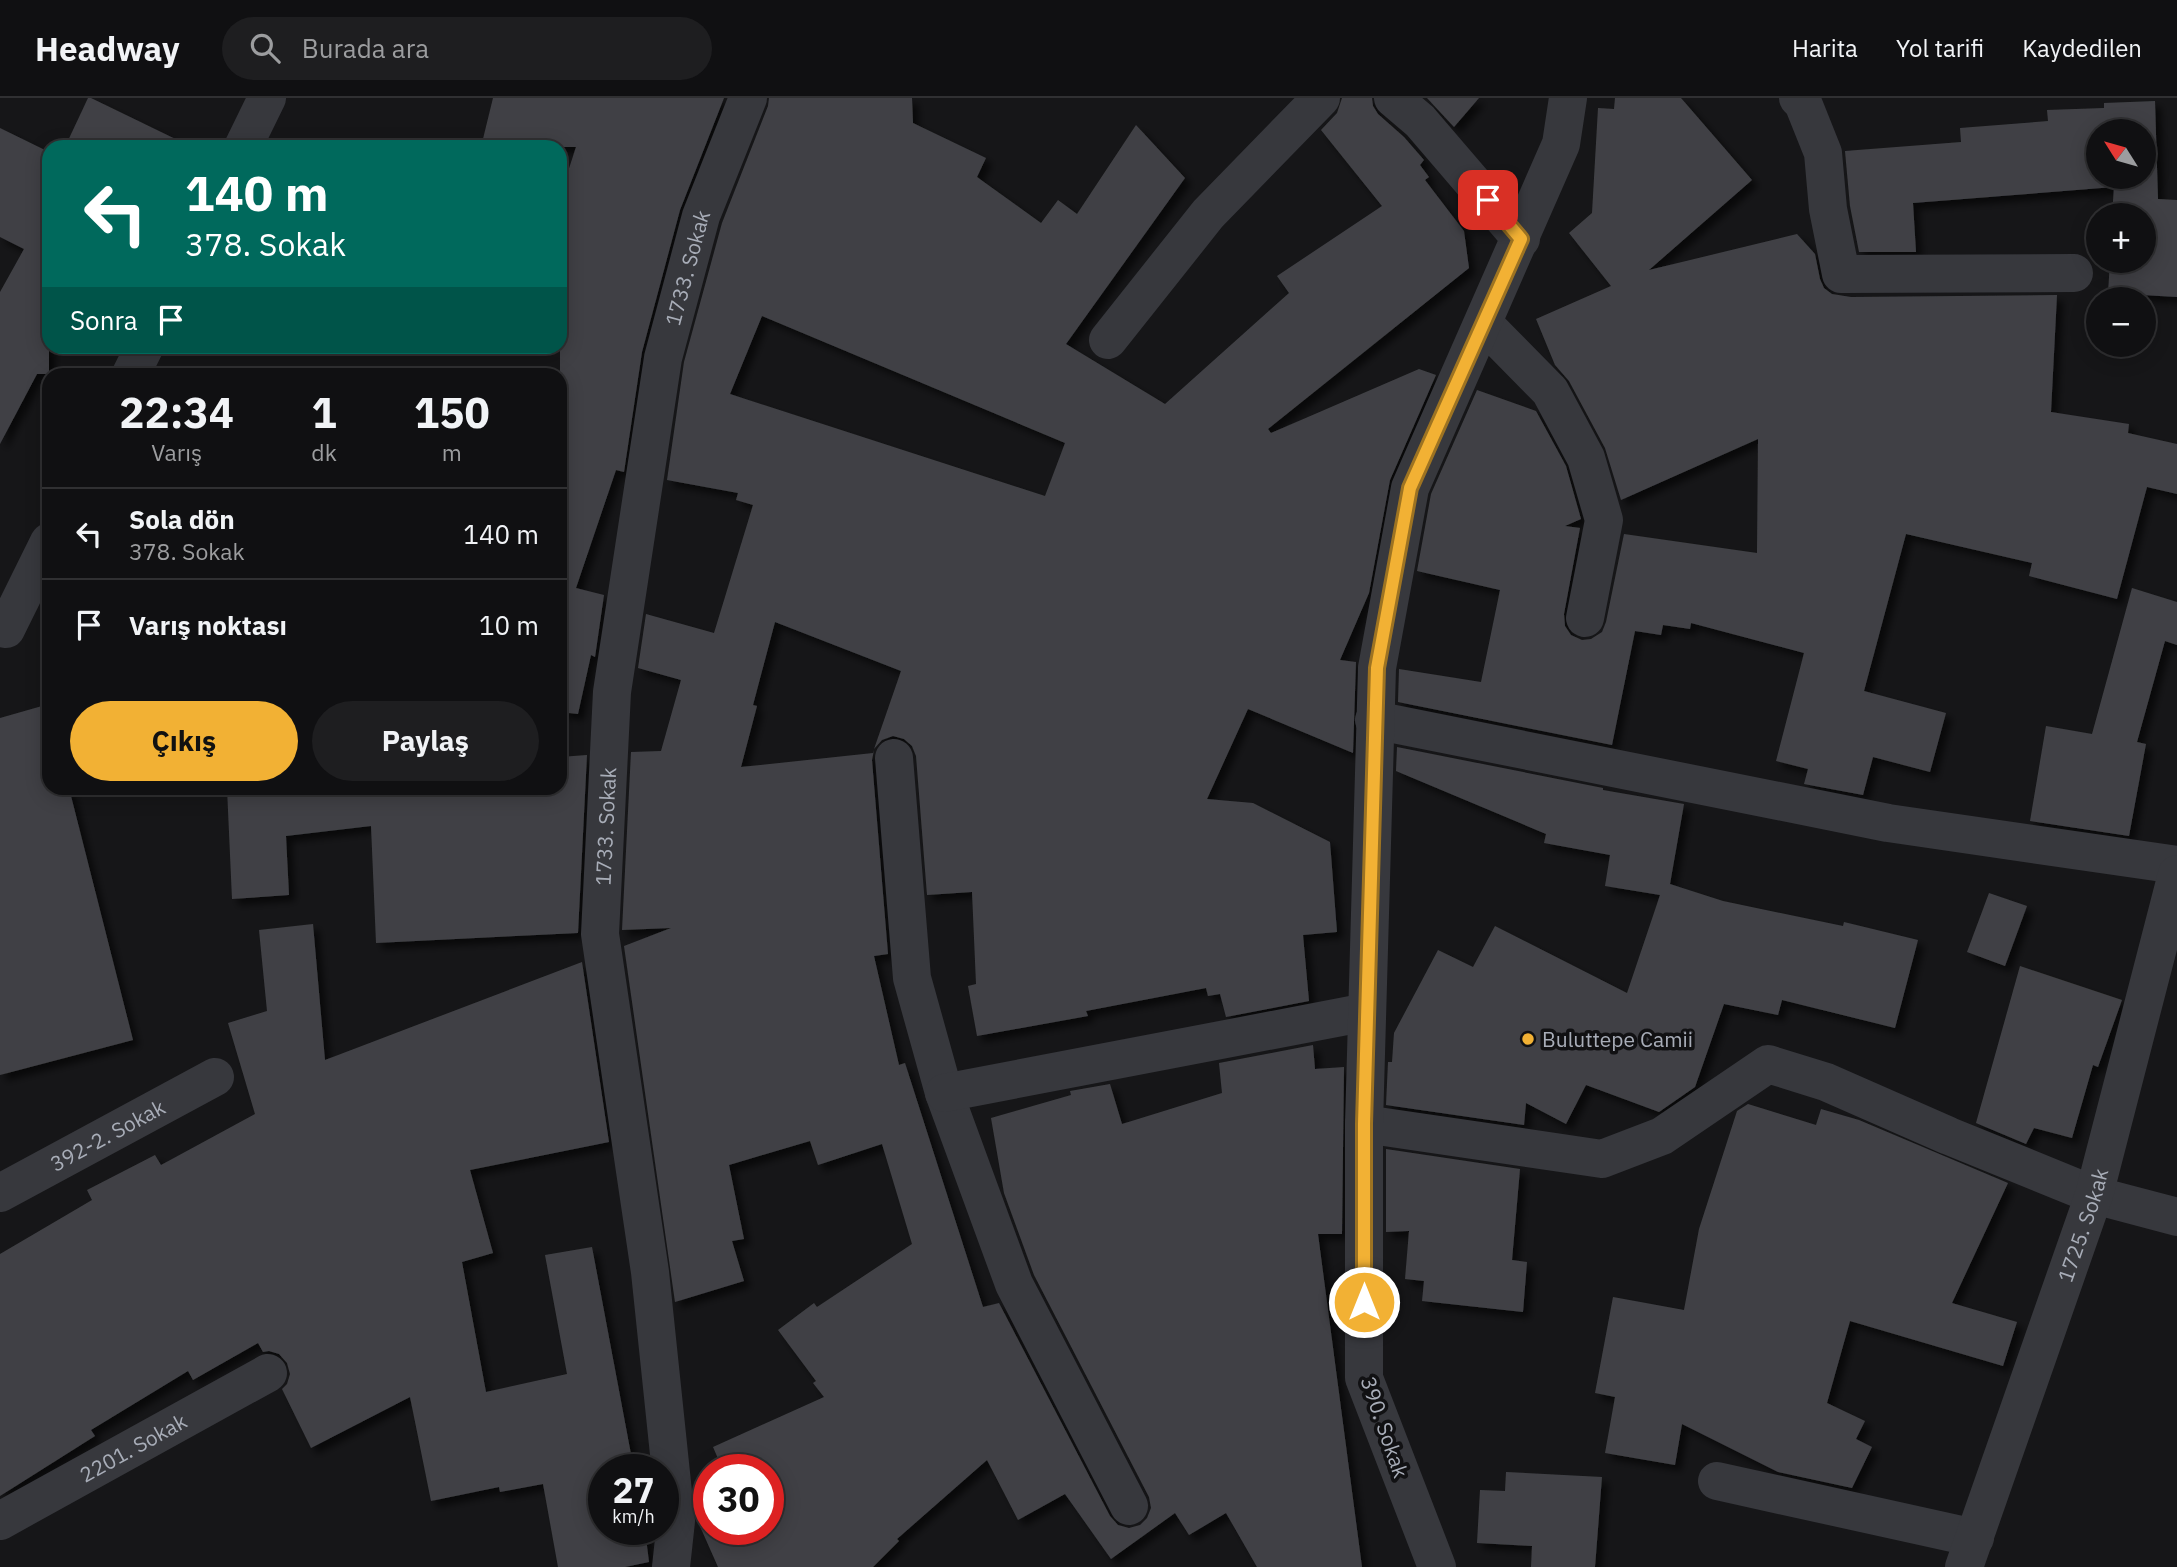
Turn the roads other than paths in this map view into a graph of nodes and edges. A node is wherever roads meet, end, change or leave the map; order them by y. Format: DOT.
graph roads {
  1 [pos="267,98"];
  2 [pos="748,98"];
  3 [pos="1321,98"];
  4 [pos="1392,98"];
  5 [pos="1568,98"];
  6 [pos="1798,98"];
  7 [pos="246,140"];
  8 [pos="1521,239"];
  9 [pos="2074,272"];
  10 [pos="1484,324"];
  11 [pos="1108,340"];
  12 [pos="42,555"];
  13 [pos="1585,618"];
  14 [pos="3,629"];
  15 [pos="1374,720"];
  16 [pos="894,758"];
  17 [pos="2177,865"];
  18 [pos="2177,874"];
  19 [pos="1367,1012"];
  20 [pos="215,1077"];
  21 [pos="944,1093"];
  22 [pos="1364,1124"];
  23 [pos="0,1193"];
  24 [pos="2094,1195"];
  25 [pos="2177,1217"];
  26 [pos="268,1373"];
  27 [pos="1717,1481"];
  28 [pos="1129,1506"];
  29 [pos="0,1521"];
  30 [pos="1969,1553"];
  31 [pos="671,1567"];
  32 [pos="1437,1567"];
  1 -- 7 [label="street"];
  2 -- 31 [label="street, 1733. Sokak"];
  3 -- 11 [label="street"];
  4 -- 8 [label="street"];
  5 -- 8 [label="street, 390. Sokak"];
  6 -- 9 [label="street"];
  8 -- 10 [label="street, 390. Sokak"];
  10 -- 13 [label="street"];
  10 -- 15 [label="street, 390. Sokak"];
  12 -- 14 [label="street"];
  15 -- 17 [label="street"];
  15 -- 19 [label="street, 390. Sokak"];
  16 -- 21 [label="street"];
  18 -- 24 [label="street, 1725. Sokak"];
  19 -- 21 [label="street"];
  19 -- 22 [label="street, 390. Sokak"];
  20 -- 23 [label="street, 392-2. Sokak"];
  21 -- 28 [label="street"];
  22 -- 24 [label="street"];
  22 -- 32 [label="street, 390. Sokak"];
  24 -- 25 [label="street"];
  24 -- 30 [label="street, 1725. Sokak"];
  26 -- 29 [label="street, 2201. Sokak"];
  27 -- 30 [label="street"];
}
